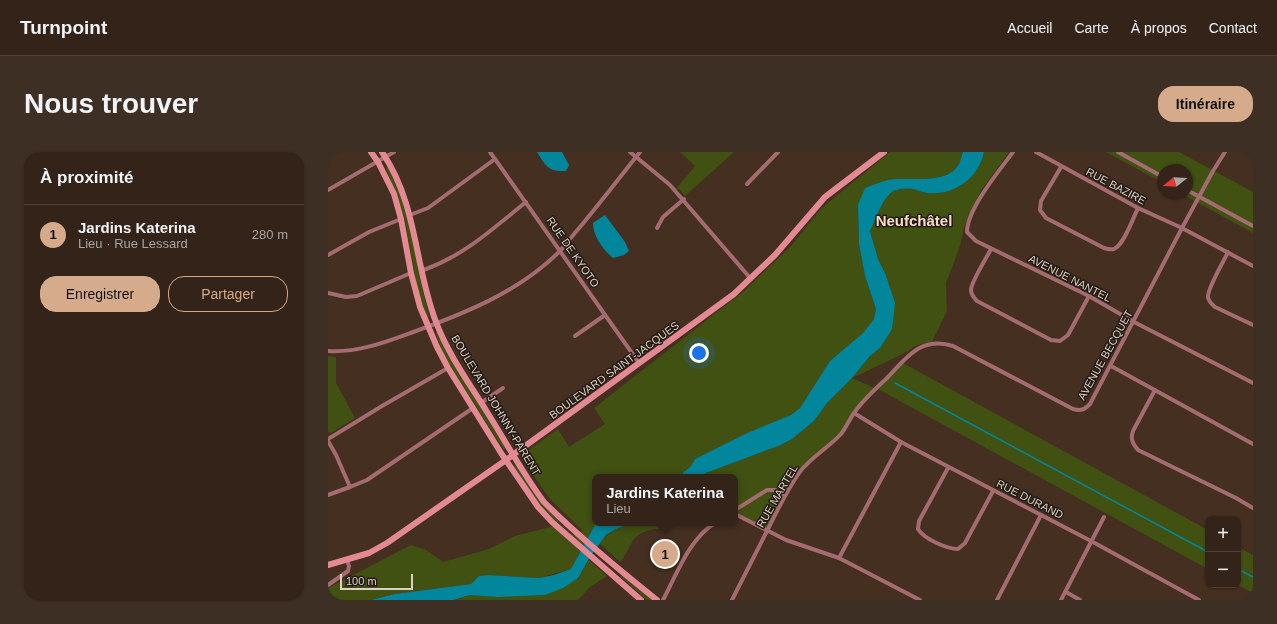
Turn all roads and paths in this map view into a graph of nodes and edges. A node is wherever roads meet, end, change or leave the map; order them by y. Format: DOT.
graph roads {
  1 [pos="371,152"];
  2 [pos="394,152"];
  3 [pos="490,152"];
  4 [pos="630,152"];
  5 [pos="640,152"];
  6 [pos="778,152"];
  7 [pos="884,152"];
  8 [pos="1012,152"];
  9 [pos="1036,152"];
  10 [pos="1118,152"];
  11 [pos="1226,152"];
  12 [pos="1246,152"];
  13 [pos="384,155"];
  14 [pos="1253,156"];
  15 [pos="636,157"];
  16 [pos="495,159"];
  17 [pos="378,162"];
  18 [pos="1060,166"];
  19 [pos="1157,174"];
  20 [pos="747,184"];
  21 [pos="328,190"];
  22 [pos="1193,193"];
  23 [pos="1200,196"];
  24 [pos="684,199"];
  25 [pos="526,202"];
  26 [pos="1138,208"];
  27 [pos="410,215"];
  28 [pos="401,219"];
  29 [pos="1253,226"];
  30 [pos="657,228"];
  31 [pos="1182,228"];
  32 [pos="991,249"];
  33 [pos="560,250"];
  34 [pos="1228,252"];
  35 [pos="328,255"];
  36 [pos="1253,266"];
  37 [pos="421,270"];
  38 [pos="411,273"];
  39 [pos="751,279"];
  40 [pos="328,293"];
  41 [pos="1088,296"];
  42 [pos="605,315"];
  43 [pos="1134,322"];
  44 [pos="436,323"];
  45 [pos="1253,325"];
  46 [pos="428,326"];
  47 [pos="575,336"];
  48 [pos="328,351"];
  49 [pos="639,363"];
  50 [pos="1111,366"];
  51 [pos="448,368"];
  52 [pos="1253,383"];
  53 [pos="503,388"];
  54 [pos="1155,390"];
  55 [pos="481,403"];
  56 [pos="473,408"];
  57 [pos="854,413"];
  58 [pos="328,440"];
  59 [pos="901,442"];
  60 [pos="1253,444"];
  61 [pos="514,455"];
  62 [pos="506,460"];
  63 [pos="948,468"];
  64 [pos="350,487"];
  65 [pos="993,491"];
  66 [pos="328,495"];
  67 [pos="785,495"];
  68 [pos="738,508"];
  69 [pos="1253,508"];
  70 [pos="1041,515"];
  71 [pos="738,516"];
  72 [pos="1104,517"];
  73 [pos="710,526"];
  74 [pos="767,531"];
  75 [pos="1091,541"];
  76 [pos="839,558"];
  77 [pos="347,560"];
  78 [pos="328,565"];
  79 [pos="328,585"];
  80 [pos="1066,592"];
  81 [pos="642,600"];
  82 [pos="657,600"];
  83 [pos="663,600"];
  84 [pos="732,600"];
  85 [pos="920,600"];
  86 [pos="997,600"];
  87 [pos="1061,600"];
  88 [pos="1080,600"];
  89 [pos="1199,600"];
  1 -- 17 [label="street, BOULEVARD JOHNNY-PARENT"];
  2 -- 13 [label="street"];
  3 -- 16 [label="street, RUE DE KYOTO"];
  4 -- 15 [label="street"];
  5 -- 15 [label="street"];
  6 -- 20 [label="street"];
  7 -- 39 [label="street, BOULEVARD SAINT-JACQUES"];
  8 -- 32 [label="street, AVENUE NANTEL"];
  9 -- 18 [label="street, RUE BAZIRE"];
  10 -- 19 [label="street"];
  11 -- 23 [label="street, AVENUE BECQUET"];
  12 -- 14 [label="street"];
  13 -- 17 [label="street"];
  13 -- 27 [label="street, BOULEVARD JOHNNY-PARENT"];
  15 -- 24 [label="street"];
  15 -- 33 [label="street"];
  16 -- 25 [label="street, RUE DE KYOTO"];
  16 -- 27 [label="street"];
  17 -- 21 [label="street"];
  17 -- 28 [label="street, BOULEVARD JOHNNY-PARENT"];
  18 -- 26 [label="street, RUE BAZIRE"];
  18 -- 26 [label="street"];
  22 -- 23 [label="street"];
  23 -- 29 [label="street"];
  23 -- 31 [label="street, AVENUE BECQUET"];
  24 -- 30 [label="street"];
  24 -- 39 [label="street"];
  25 -- 33 [label="street, RUE DE KYOTO"];
  25 -- 37 [label="street"];
  26 -- 31 [label="street, RUE BAZIRE"];
  27 -- 37 [label="street, BOULEVARD JOHNNY-PARENT"];
  28 -- 35 [label="street"];
  28 -- 38 [label="street, BOULEVARD JOHNNY-PARENT"];
  31 -- 34 [label="street, RUE BAZIRE"];
  31 -- 43 [label="street, AVENUE BECQUET"];
  32 -- 41 [label="street, AVENUE NANTEL"];
  32 -- 41 [label="street"];
  33 -- 42 [label="street, RUE DE KYOTO"];
  33 -- 44 [label="street"];
  34 -- 36 [label="street, RUE BAZIRE"];
  34 -- 45 [label="street"];
  37 -- 44 [label="street, BOULEVARD JOHNNY-PARENT"];
  38 -- 40 [label="street"];
  38 -- 46 [label="street, BOULEVARD JOHNNY-PARENT"];
  39 -- 49 [label="street, BOULEVARD SAINT-JACQUES"];
  41 -- 43 [label="street, AVENUE NANTEL"];
  42 -- 47 [label="street"];
  42 -- 49 [label="street, RUE DE KYOTO"];
  43 -- 50 [label="street, AVENUE BECQUET"];
  43 -- 52 [label="street, AVENUE NANTEL"];
  44 -- 46 [label="street"];
  44 -- 55 [label="street, BOULEVARD JOHNNY-PARENT"];
  46 -- 48 [label="street"];
  46 -- 51 [label="street, BOULEVARD JOHNNY-PARENT"];
  49 -- 61 [label="street, BOULEVARD SAINT-JACQUES"];
  50 -- 54 [label="street"];
  50 -- 57 [label="street, AVENUE BECQUET"];
  51 -- 56 [label="street, BOULEVARD JOHNNY-PARENT"];
  51 -- 58 [label="street"];
  53 -- 55 [label="street"];
  54 -- 60 [label="street"];
  54 -- 69 [label="street"];
  55 -- 61 [label="street, BOULEVARD JOHNNY-PARENT"];
  56 -- 62 [label="street, BOULEVARD JOHNNY-PARENT"];
  56 -- 64 [label="street"];
  57 -- 59 [label="street, RUE DURAND"];
  57 -- 67 [label="street, RUE MARTEL"];
  58 -- 64 [label="street"];
  59 -- 63 [label="street, RUE DURAND"];
  59 -- 76 [label="street"];
  61 -- 62 [label="street, BOULEVARD SAINT-JACQUES"];
  61 -- 82 [label="street, BOULEVARD JOHNNY-PARENT"];
  62 -- 77 [label="street, BOULEVARD SAINT-JACQUES"];
  62 -- 81 [label="street, BOULEVARD JOHNNY-PARENT"];
  63 -- 65 [label="street, RUE DURAND"];
  63 -- 65 [label="street"];
  64 -- 66 [label="street"];
  65 -- 70 [label="street, RUE DURAND"];
  67 -- 68 [label="street"];
  67 -- 74 [label="street, RUE MARTEL"];
  70 -- 75 [label="street, RUE DURAND"];
  70 -- 86 [label="street"];
  71 -- 74 [label="street"];
  72 -- 75 [label="street"];
  73 -- 83 [label="street"];
  74 -- 76 [label="street"];
  74 -- 84 [label="street, RUE MARTEL"];
  75 -- 80 [label="street"];
  75 -- 89 [label="street, RUE DURAND"];
  76 -- 85 [label="street"];
  77 -- 78 [label="street, BOULEVARD SAINT-JACQUES"];
  77 -- 79 [label="street"];
  80 -- 87 [label="street"];
  80 -- 88 [label="street"];
}
